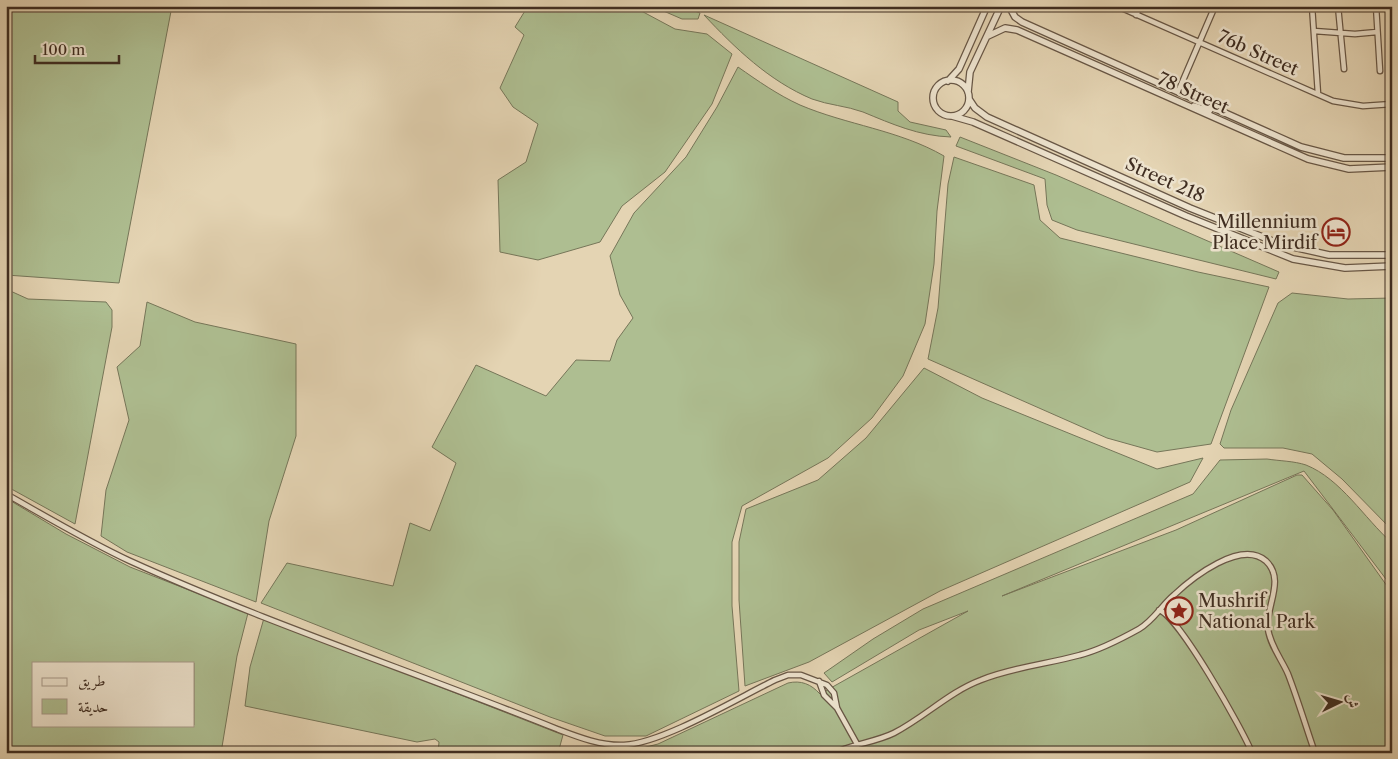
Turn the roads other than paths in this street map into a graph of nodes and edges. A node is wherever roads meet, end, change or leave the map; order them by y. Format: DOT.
graph roads {
  1 [pos="987,6"];
  2 [pos="1001,6"];
  3 [pos="1009,6"];
  4 [pos="1117,6"];
  5 [pos="1140,6"];
  6 [pos="1215,6"];
  7 [pos="1312,6"];
  8 [pos="1338,6"];
  9 [pos="1376,6"];
  10 [pos="1136,15"];
  11 [pos="1314,31"];
  12 [pos="1339,31"];
  13 [pos="1377,32"];
  14 [pos="988,36"];
  15 [pos="1200,43"];
  16 [pos="1344,69"];
  17 [pos="1380,71"];
  18 [pos="947,81"];
  19 [pos="1178,92"];
  20 [pos="1318,94"];
  21 [pos="969,96"];
  22 [pos="1392,104"];
  23 [pos="1186,106"];
  24 [pos="1212,107"];
  25 [pos="952,116"];
  26 [pos="1239,130"];
  27 [pos="1279,137"];
  28 [pos="1392,158"];
  29 [pos="1392,167"];
  30 [pos="1392,255"];
  31 [pos="1392,266"];
  32 [pos="6,494"];
  33 [pos="1158,610"];
  34 [pos="819,681"];
  35 [pos="837,708"];
  36 [pos="857,744"];
  37 [pos="834,753"];
  38 [pos="1252,753"];
  39 [pos="1316,753"];
  1 -- 18 [label="street"];
  2 -- 14 [label="street"];
  3 -- 19 [label="street, 78 Street"];
  4 -- 10 [label="street, 76b Street"];
  5 -- 10 [label="street"];
  6 -- 15 [label="street"];
  7 -- 11 [label="street"];
  8 -- 12 [label="street"];
  9 -- 13 [label="street"];
  10 -- 15 [label="street, 76b Street"];
  11 -- 12 [label="street"];
  11 -- 20 [label="street"];
  12 -- 13 [label="street"];
  12 -- 16 [label="street"];
  13 -- 17 [label="street"];
  14 -- 21 [label="street"];
  14 -- 23 [label="street, 78 Street"];
  15 -- 19 [label="street"];
  15 -- 20 [label="street, 76b Street"];
  18 -- 21 [label="street"];
  18 -- 25 [label="street"];
  19 -- 24 [label="street, 78 Street"];
  20 -- 22 [label="street, 76b Street"];
  21 -- 25 [label="street"];
  21 -- 30 [label="street, Street 218"];
  23 -- 24 [label="street"];
  23 -- 26 [label="street, 78 Street"];
  24 -- 27 [label="street, 78 Street"];
  25 -- 31 [label="street"];
  26 -- 27 [label="street"];
  26 -- 29 [label="street, 78 Street"];
  27 -- 28 [label="street, 78 Street"];
  32 -- 34 [label="street"];
  33 -- 36 [label="street"];
  33 -- 38 [label="street"];
  33 -- 39 [label="street"];
  34 -- 35 [label="street"];
  34 -- 35 [label="street"];
  35 -- 36 [label="street"];
  36 -- 37 [label="street"];
}
